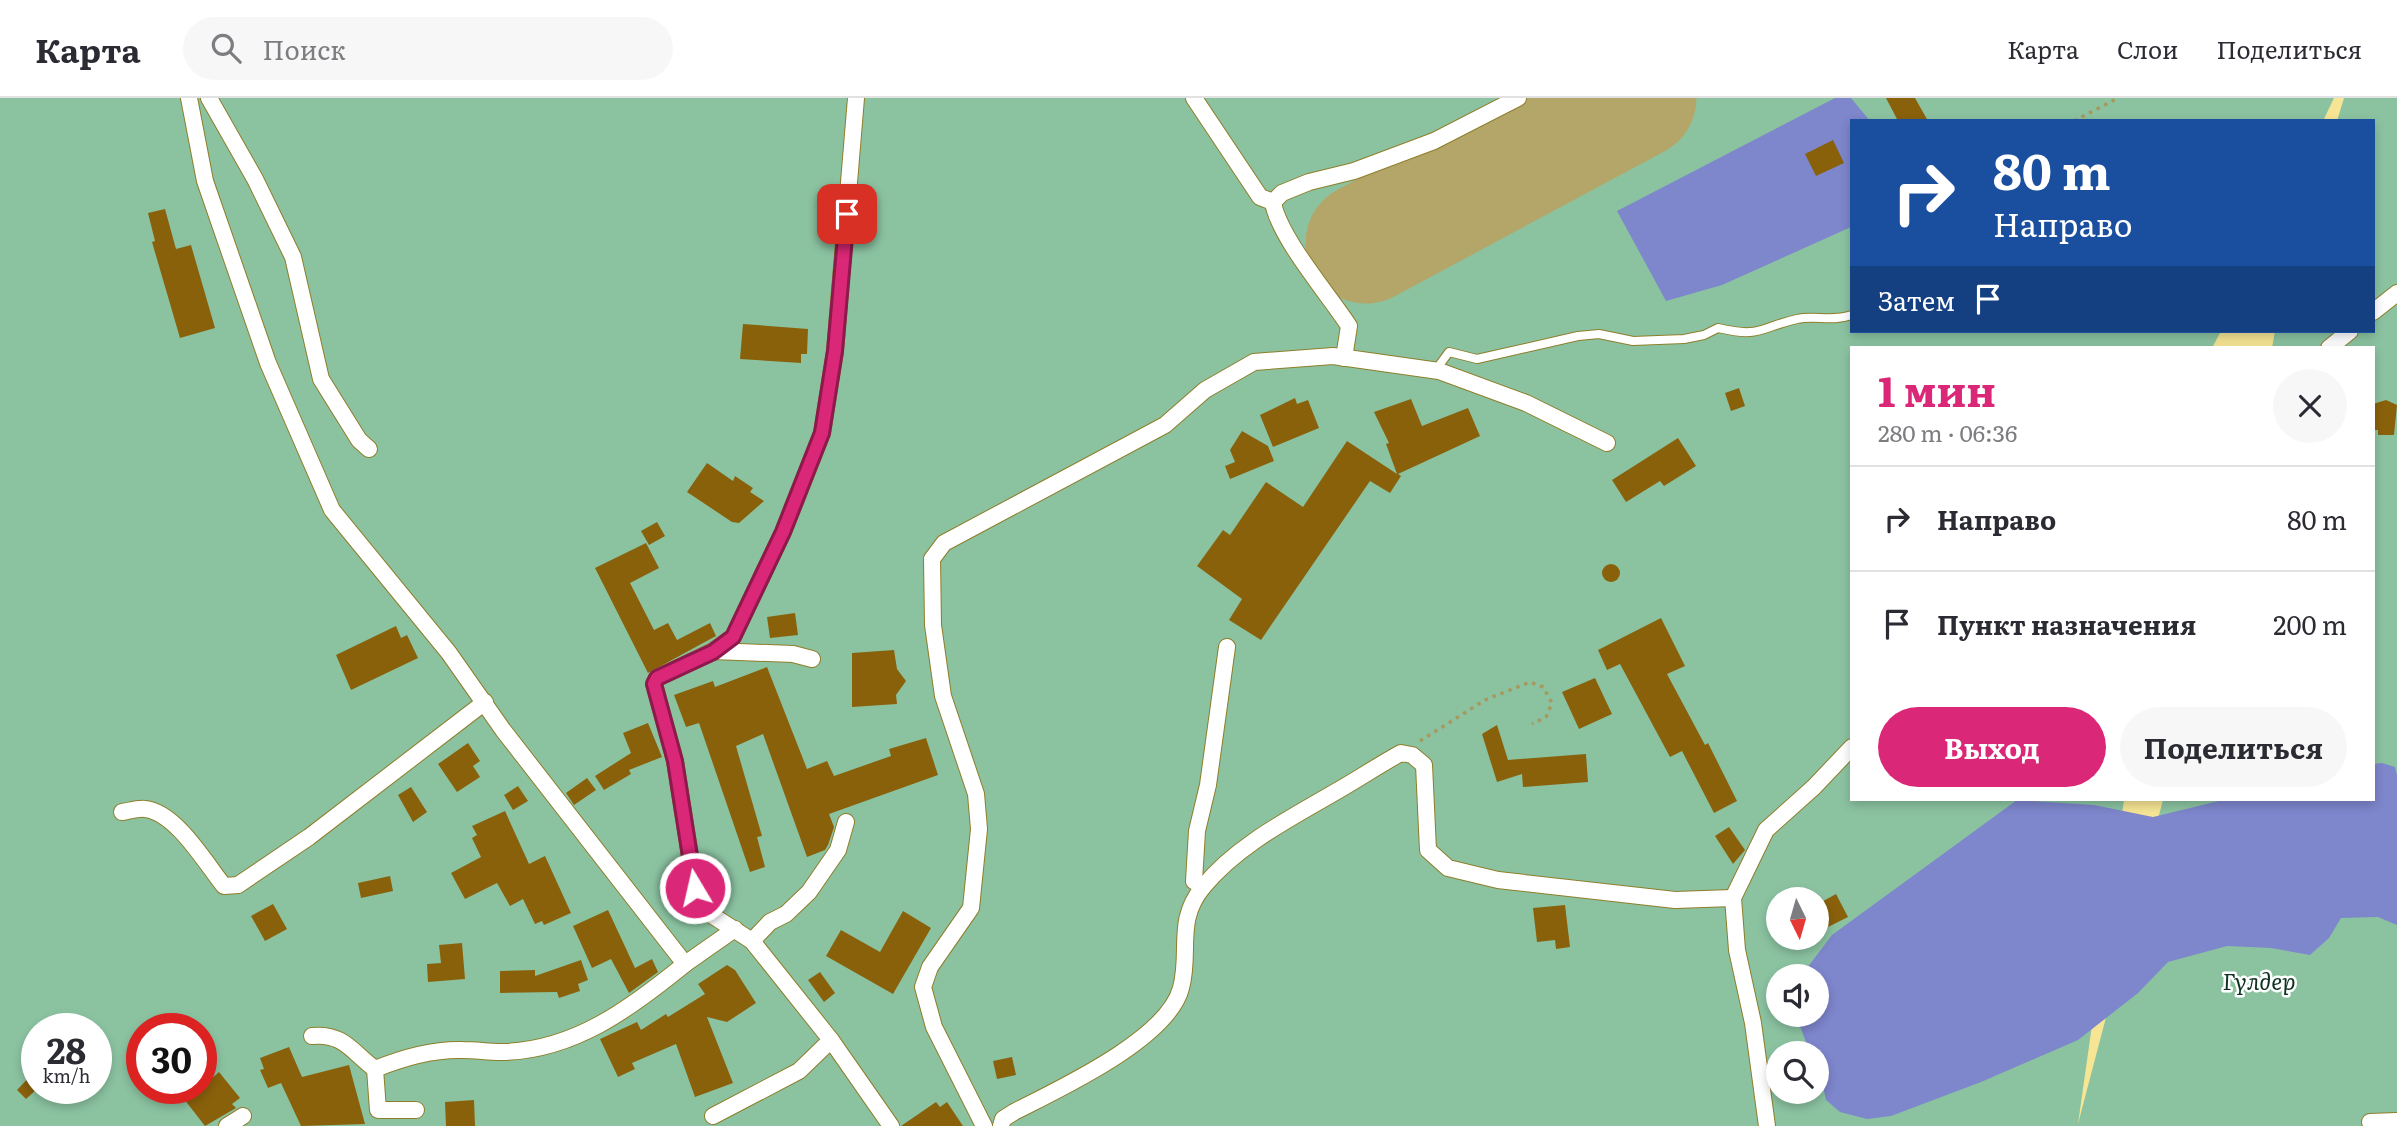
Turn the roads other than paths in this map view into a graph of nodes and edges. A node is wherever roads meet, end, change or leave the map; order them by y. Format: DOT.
graph roads {
  1 [pos="189,98"];
  2 [pos="209,98"];
  3 [pos="856,98"];
  4 [pos="1194,98"];
  5 [pos="1518,98"];
  6 [pos="1273,202"];
  7 [pos="2397,293"];
  8 [pos="2375,310"];
  9 [pos="1850,314"];
  10 [pos="2348,333"];
  11 [pos="2331,346"];
  12 [pos="1344,358"];
  13 [pos="1435,371"];
  14 [pos="1607,443"];
  15 [pos="369,449"];
  16 [pos="1227,647"];
  17 [pos="713,652"];
  18 [pos="812,659"];
  19 [pos="485,702"];
  20 [pos="1850,749"];
  21 [pos="122,812"];
  22 [pos="846,822"];
  23 [pos="1203,887"];
  24 [pos="1733,898"];
  25 [pos="735,929"];
  26 [pos="752,941"];
  27 [pos="685,964"];
  28 [pos="312,1036"];
  29 [pos="831,1040"];
  30 [pos="375,1069"];
  31 [pos="416,1110"];
  32 [pos="243,1116"];
  33 [pos="713,1116"];
  34 [pos="2397,1121"];
  35 [pos="2370,1122"];
  36 [pos="227,1126"];
  37 [pos="891,1126"];
  38 [pos="984,1126"];
  39 [pos="1001,1126"];
  40 [pos="1767,1126"];
  1 -- 19 [label="street"];
  2 -- 15 [label="street"];
  3 -- 17 [label="street"];
  4 -- 6 [label="street"];
  5 -- 6 [label="street"];
  6 -- 12 [label="street"];
  7 -- 8 [label="street"];
  9 -- 13 [label="lane"];
  10 -- 11 [label="street"];
  12 -- 13 [label="street"];
  12 -- 38 [label="street"];
  13 -- 14 [label="street"];
  16 -- 23 [label="street"];
  17 -- 18 [label="street"];
  17 -- 25 [label="street"];
  19 -- 21 [label="street"];
  19 -- 27 [label="street"];
  20 -- 24 [label="street"];
  22 -- 26 [label="street"];
  23 -- 24 [label="street"];
  23 -- 39 [label="street"];
  24 -- 40 [label="street"];
  25 -- 26 [label="street"];
  25 -- 27 [label="street"];
  26 -- 29 [label="street"];
  27 -- 30 [label="street"];
  28 -- 30 [label="street"];
  29 -- 33 [label="street"];
  29 -- 37 [label="street"];
  30 -- 31 [label="street"];
  32 -- 36 [label="street"];
  34 -- 35 [label="street"];
}
